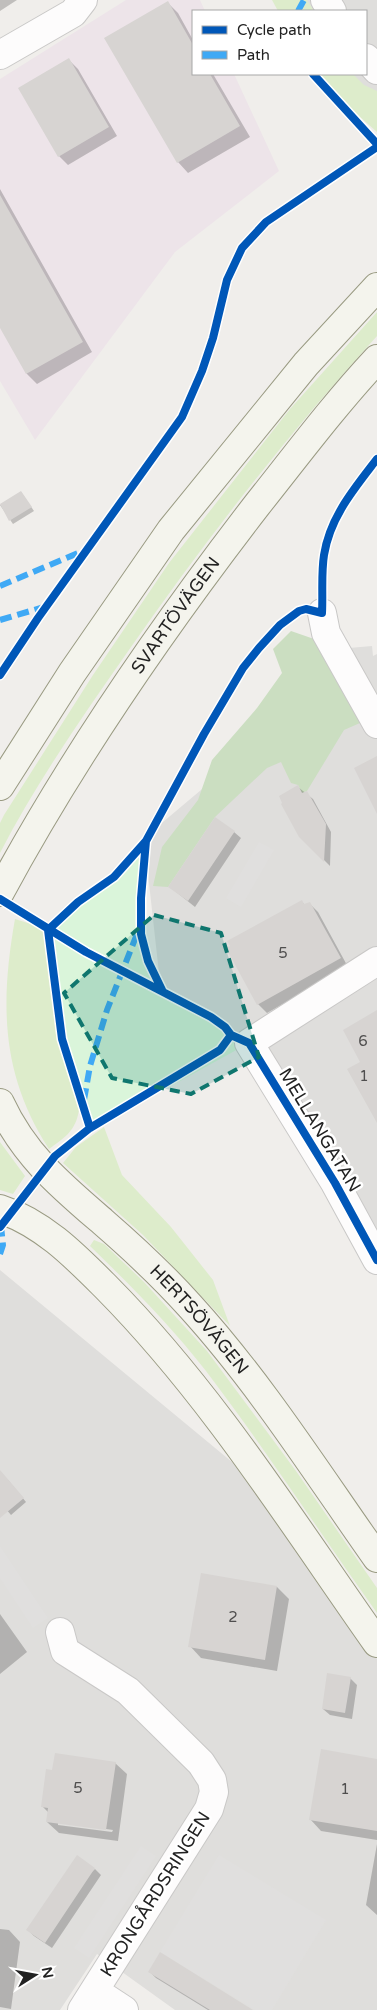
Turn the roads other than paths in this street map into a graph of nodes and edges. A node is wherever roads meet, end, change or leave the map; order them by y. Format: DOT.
graph roads {
  1 [pos="83,0"];
  2 [pos="0,55"];
  3 [pos="367,59"];
  4 [pos="377,70"];
  5 [pos="377,287"];
  6 [pos="377,359"];
  7 [pos="322,613"];
  8 [pos="377,724"];
  9 [pos="0,786"];
  10 [pos="0,892"];
  11 [pos="377,961"];
  12 [pos="0,1103"];
  13 [pos="0,1209"];
  14 [pos="377,1260"];
  15 [pos="377,1558"];
  16 [pos="60,1632"];
  17 [pos="377,1642"];
  18 [pos="89,2000"];
  19 [pos="124,2010"];
  1 -- 2 [label="street"];
  3 -- 4 [label="street"];
  5 -- 9 [label="main road"];
  6 -- 10 [label="main road, SVARTÖVÄGEN"];
  7 -- 8 [label="street"];
  11 -- 14 [label="street, MELLANGATAN"];
  12 -- 15 [label="main road, HERTSÖVÄGEN"];
  13 -- 17 [label="main road"];
  16 -- 18 [label="street, KRONGÅRDSRINGEN"];
  18 -- 19 [label="street"];
}
